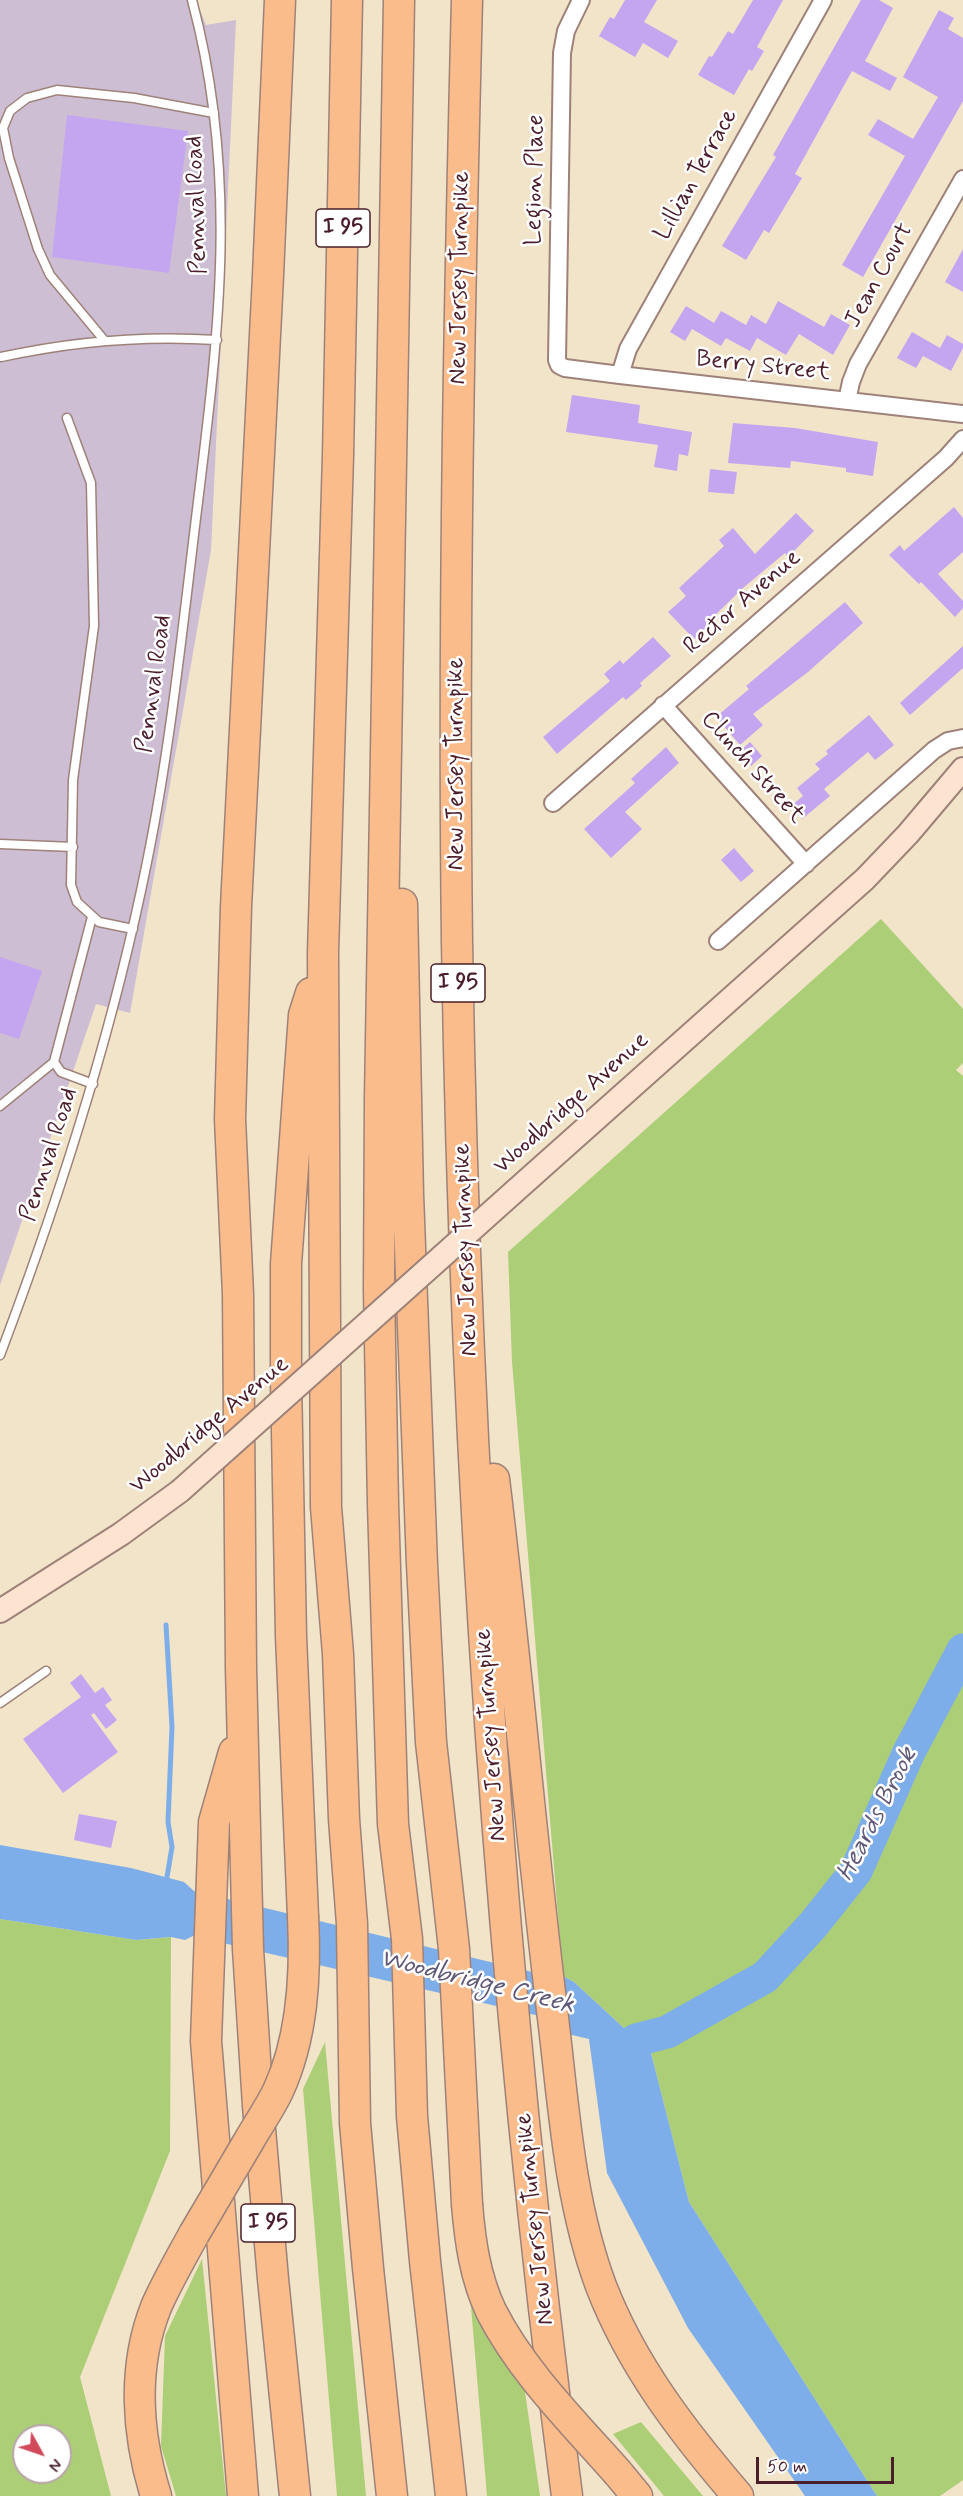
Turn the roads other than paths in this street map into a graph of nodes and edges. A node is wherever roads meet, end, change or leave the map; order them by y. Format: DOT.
graph roads {
  1 [pos="192,0"];
  2 [pos="280,0"];
  3 [pos="347,0"];
  4 [pos="399,0"];
  5 [pos="467,0"];
  6 [pos="581,0"];
  7 [pos="823,0"];
  8 [pos="214,113"];
  9 [pos="963,178"];
  10 [pos="104,340"];
  11 [pos="217,340"];
  12 [pos="1,357"];
  13 [pos="559,365"];
  14 [pos="620,375"];
  15 [pos="847,401"];
  16 [pos="963,414"];
  17 [pos="67,418"];
  18 [pos="963,439"];
  19 [pos="388,580"];
  20 [pos="663,705"];
  21 [pos="963,738"];
  22 [pos="963,769"];
  23 [pos="553,803"];
  24 [pos="0,844"];
  25 [pos="73,847"];
  26 [pos="806,864"];
  27 [pos="92,917"];
  28 [pos="132,929"];
  29 [pos="718,941"];
  30 [pos="323,952"];
  31 [pos="54,1062"];
  32 [pos="93,1084"];
  33 [pos="0,1106"];
  34 [pos="468,1288"];
  35 [pos="0,1355"];
  36 [pos="0,1611"];
  37 [pos="46,1671"];
  38 [pos="0,1703"];
  39 [pos="242,1726"];
  40 [pos="156,2496"];
  41 [pos="243,2496"];
  42 [pos="296,2496"];
  43 [pos="392,2496"];
  44 [pos="451,2496"];
  45 [pos="567,2496"];
  46 [pos="637,2496"];
  47 [pos="738,2496"];
  1 -- 8 [label="lane, Pennval Road"];
  2 -- 39 [label="highway, I 95"];
  3 -- 30 [label="highway, I 95"];
  4 -- 19 [label="highway, I 95"];
  5 -- 34 [label="highway, New Jersey Turnpike / I 95"];
  6 -- 13 [label="street, Legion Place"];
  7 -- 14 [label="street, Lillian Terrace"];
  8 -- 10 [label="lane"];
  8 -- 11 [label="lane, Pennval Road"];
  9 -- 15 [label="street, Jean Court"];
  10 -- 11 [label="lane"];
  10 -- 12 [label="lane"];
  11 -- 28 [label="lane, Pennval Road"];
  13 -- 14 [label="street, Berry Street"];
  14 -- 15 [label="street, Berry Street"];
  15 -- 16 [label="street, Berry Street"];
  17 -- 25 [label="lane"];
  18 -- 20 [label="street, Rector Avenue"];
  19 -- 44 [label="highway, I 95"];
  19 -- 46 [label="highway, bridge"];
  20 -- 23 [label="street, Rector Avenue"];
  20 -- 26 [label="street, Clinch Street"];
  21 -- 26 [label="street"];
  22 -- 36 [label="street, Woodbridge Avenue, bridge"];
  24 -- 25 [label="lane"];
  25 -- 27 [label="lane"];
  26 -- 29 [label="street"];
  27 -- 28 [label="lane"];
  27 -- 31 [label="lane"];
  28 -- 32 [label="lane, Pennval Road"];
  30 -- 40 [label="highway, bridge"];
  30 -- 43 [label="highway, I 95"];
  31 -- 32 [label="lane"];
  31 -- 33 [label="lane"];
  32 -- 35 [label="lane, Pennval Road"];
  34 -- 45 [label="highway, New Jersey Turnpike / I 95"];
  34 -- 47 [label="highway"];
  37 -- 38 [label="lane"];
  39 -- 41 [label="highway"];
  39 -- 42 [label="highway, I 95"];
}
